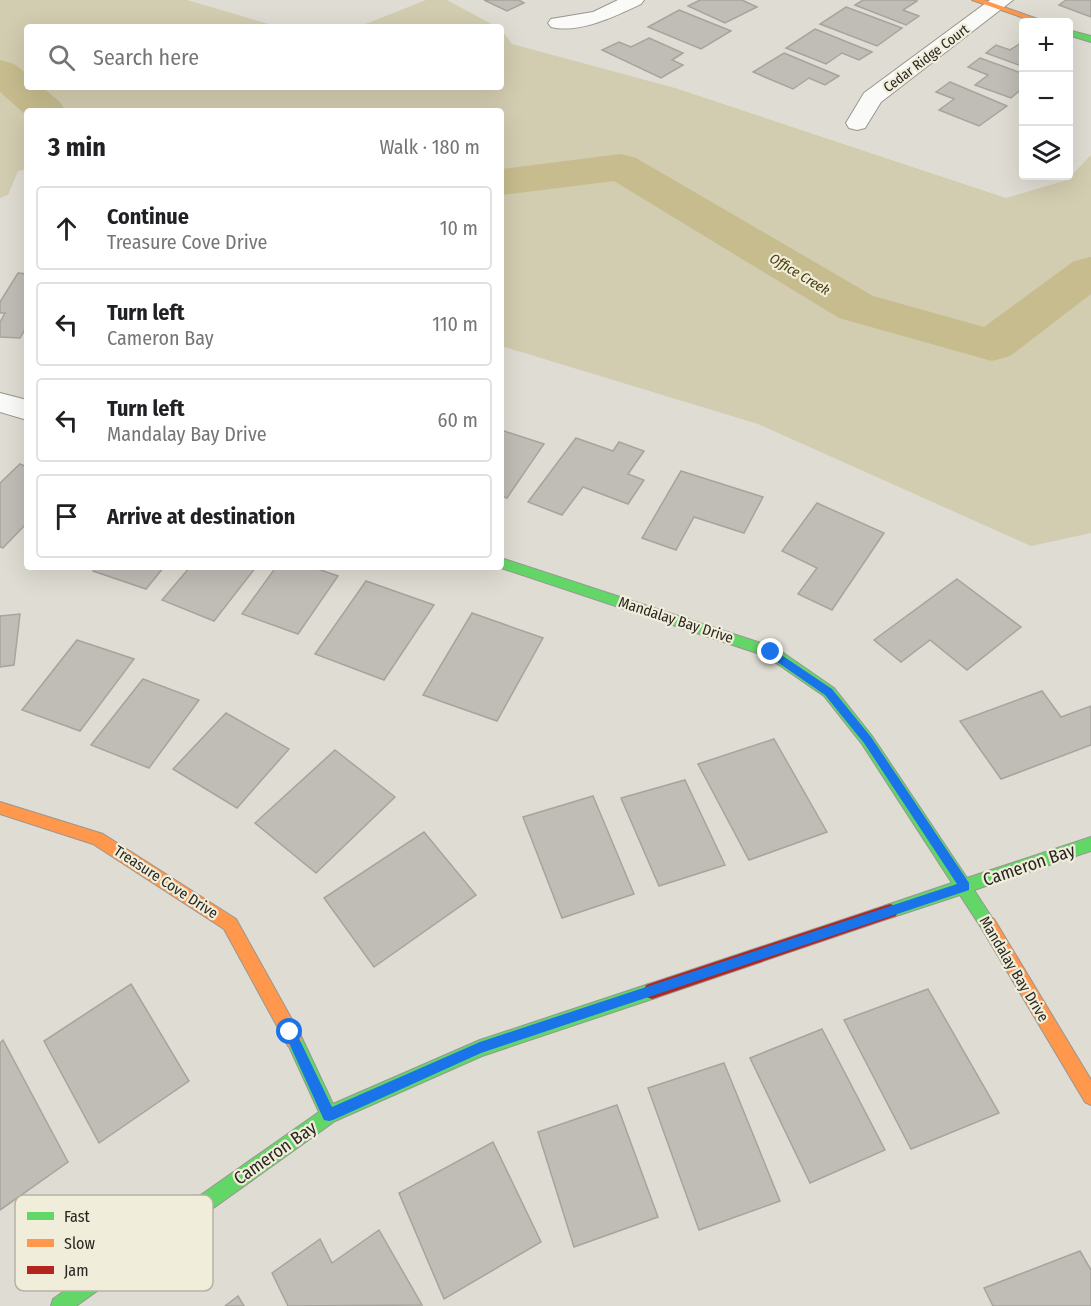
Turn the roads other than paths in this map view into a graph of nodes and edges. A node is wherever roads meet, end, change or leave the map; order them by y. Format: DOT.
graph roads {
  1 [pos="634,0"];
  2 [pos="991,2"];
  3 [pos="1032,18"];
  4 [pos="558,23"];
  5 [pos="1073,34"];
  6 [pos="1091,39"];
  7 [pos="856,123"];
  8 [pos="0,402"];
  9 [pos="24,409"];
  10 [pos="504,564"];
  11 [pos="0,808"];
  12 [pos="1091,844"];
  13 [pos="965,886"];
  14 [pos="1091,1096"];
  15 [pos="329,1115"];
  16 [pos="213,1197"];
  17 [pos="81,1291"];
  18 [pos="60,1306"];
  1 -- 4 [label="street"];
  2 -- 3 [label="street"];
  2 -- 7 [label="street, Cedar Ridge Court"];
  5 -- 6 [label="street"];
  8 -- 9 [label="street"];
  10 -- 13 [label="street, Mandalay Bay Drive"];
  11 -- 15 [label="street, Treasure Cove Drive"];
  12 -- 13 [label="street, Cameron Bay"];
  13 -- 14 [label="street, Mandalay Bay Drive"];
  13 -- 15 [label="street, Cameron Bay"];
  15 -- 16 [label="street, Cameron Bay"];
  17 -- 18 [label="street, Cameron Bay"];
}
